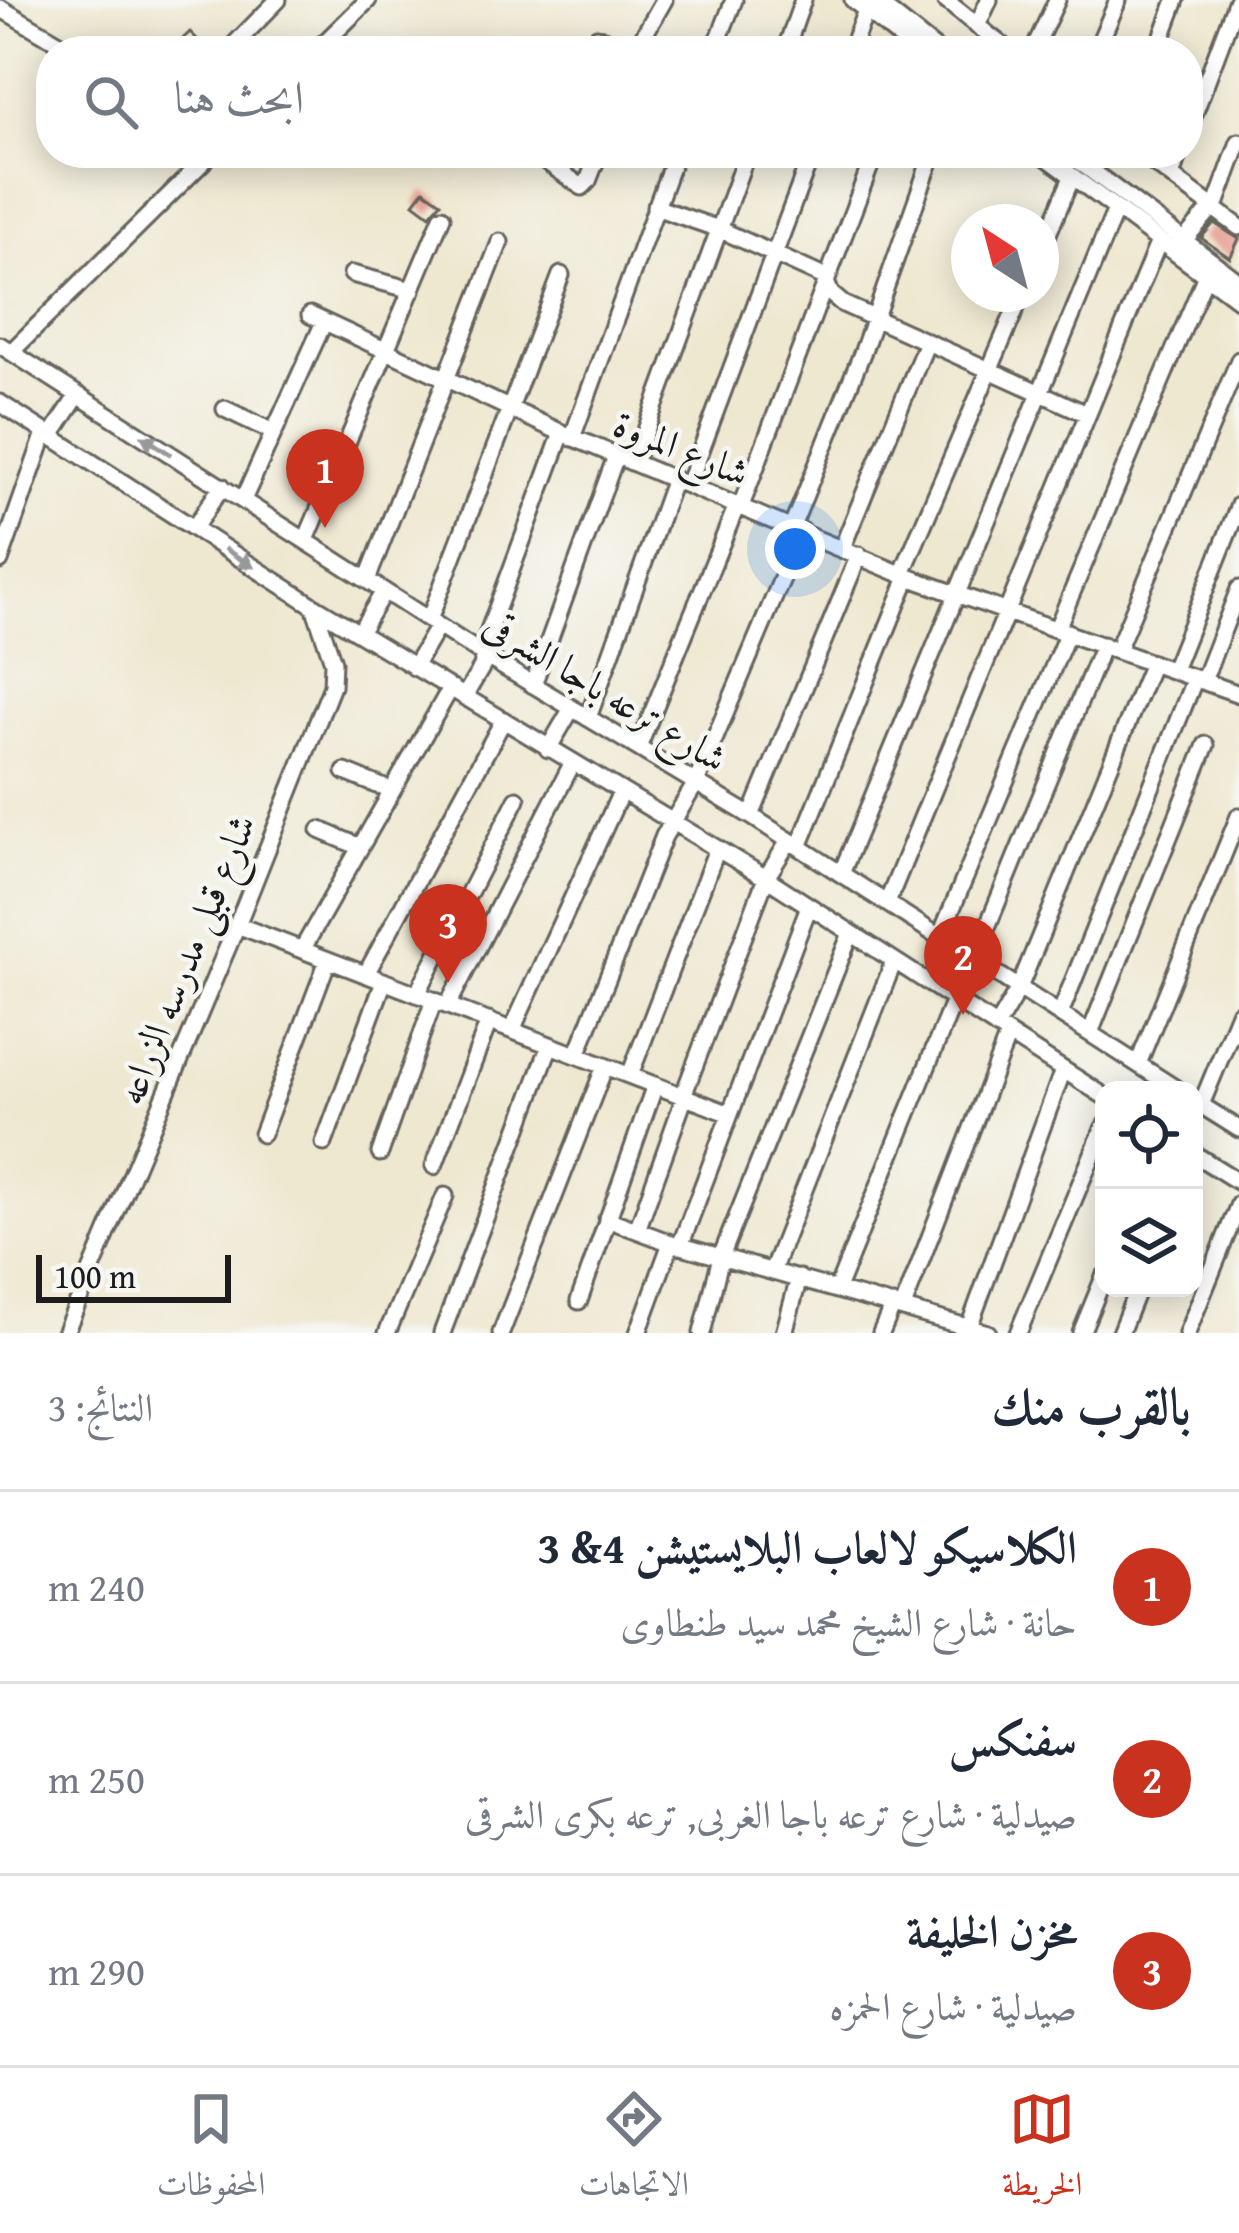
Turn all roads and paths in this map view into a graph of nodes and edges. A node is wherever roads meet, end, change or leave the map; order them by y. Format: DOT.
graph roads {
  1 [pos="278,0"];
  2 [pos="368,0"];
  3 [pos="664,0"];
  4 [pos="734,0"];
  5 [pos="803,0"];
  6 [pos="945,0"];
  7 [pos="989,0"];
  8 [pos="1057,0"];
  9 [pos="1118,0"];
  10 [pos="1176,0"];
  11 [pos="1237,0"];
  12 [pos="866,3"];
  13 [pos="0,8"];
  14 [pos="977,26"];
  15 [pos="48,36"];
  16 [pos="243,36"];
  17 [pos="331,36"];
  18 [pos="645,36"];
  19 [pos="720,36"];
  20 [pos="790,36"];
  21 [pos="855,36"];
  22 [pos="900,36"];
  23 [pos="916,36"];
  24 [pos="990,36"];
  25 [pos="1041,36"];
  26 [pos="1102,36"];
  27 [pos="1162,36"];
  28 [pos="1203,90"];
  29 [pos="1239,142"];
  30 [pos="196,168"];
  31 [pos="555,168"];
  32 [pos="592,168"];
  33 [pos="670,168"];
  34 [pos="742,168"];
  35 [pos="806,168"];
  36 [pos="869,168"];
  37 [pos="928,168"];
  38 [pos="1060,168"];
  39 [pos="1088,168"];
  40 [pos="1160,168"];
  41 [pos="1174,168"];
  42 [pos="1171,176"];
  43 [pos="1072,178"];
  44 [pos="655,207"];
  45 [pos="1212,207"];
  46 [pos="1059,208"];
  47 [pos="1116,209"];
  48 [pos="442,217"];
  49 [pos="1239,227"];
  50 [pos="719,230"];
  51 [pos="1184,240"];
  52 [pos="1159,241"];
  53 [pos="500,242"];
  54 [pos="774,254"];
  55 [pos="1236,272"];
  56 [pos="352,274"];
  57 [pos="561,274"];
  58 [pos="1206,275"];
  59 [pos="827,281"];
  60 [pos="412,290"];
  61 [pos="1239,300"];
  62 [pos="1014,312"];
  63 [pos="873,318"];
  64 [pos="927,342"];
  65 [pos="5,348"];
  66 [pos="386,352"];
  67 [pos="1239,360"];
  68 [pos="989,370"];
  69 [pos="446,380"];
  70 [pos="1039,392"];
  71 [pos="79,395"];
  72 [pos="2,409"];
  73 [pos="225,409"];
  74 [pos="508,410"];
  75 [pos="1087,414"];
  76 [pos="274,432"];
  77 [pos="48,434"];
  78 [pos="567,436"];
  79 [pos="616,456"];
  80 [pos="634,463"];
  81 [pos="681,482"];
  82 [pos="222,486"];
  83 [pos="242,500"];
  84 [pos="1239,505"];
  85 [pos="739,506"];
  86 [pos="194,528"];
  87 [pos="797,529"];
  88 [pos="306,540"];
  89 [pos="842,548"];
  90 [pos="859,555"];
  91 [pos="0,561"];
  92 [pos="905,575"];
  93 [pos="367,580"];
  94 [pos="1239,589"];
  95 [pos="384,591"];
  96 [pos="954,593"];
  97 [pos="314,606"];
  98 [pos="1004,610"];
  99 [pos="434,623"];
  100 [pos="1062,630"];
  101 [pos="358,633"];
  102 [pos="1110,648"];
  103 [pos="482,654"];
  104 [pos="1152,663"];
  105 [pos="414,667"];
  106 [pos="1173,670"];
  107 [pos="1199,680"];
  108 [pos="533,685"];
  109 [pos="457,693"];
  110 [pos="1239,694"];
  111 [pos="572,708"];
  112 [pos="588,718"];
  113 [pos="503,722"];
  114 [pos="1206,745"];
  115 [pos="638,748"];
  116 [pos="548,749"];
  117 [pos="572,764"];
  118 [pos="345,772"];
  119 [pos="696,783"];
  120 [pos="392,791"];
  121 [pos="621,792"];
  122 [pos="517,799"];
  123 [pos="751,816"];
  124 [pos="1239,816"];
  125 [pos="674,822"];
  126 [pos="320,830"];
  127 [pos="794,844"];
  128 [pos="360,847"];
  129 [pos="717,849"];
  130 [pos="841,874"];
  131 [pos="766,878"];
  132 [pos="886,903"];
  133 [pos="809,906"];
  134 [pos="237,925"];
  135 [pos="851,933"];
  136 [pos="940,937"];
  137 [pos="302,950"];
  138 [pos="974,959"];
  139 [pos="328,960"];
  140 [pos="894,961"];
  141 [pos="366,974"];
  142 [pos="384,981"];
  143 [pos="1019,988"];
  144 [pos="433,1000"];
  145 [pos="954,1000"];
  146 [pos="1239,1012"];
  147 [pos="1060,1014"];
  148 [pos="489,1021"];
  149 [pos="512,1030"];
  150 [pos="1002,1030"];
  151 [pos="1090,1033"];
  152 [pos="550,1045"];
  153 [pos="577,1055"];
  154 [pos="1138,1064"];
  155 [pos="605,1066"];
  156 [pos="1063,1070"];
  157 [pos="630,1075"];
  158 [pos="1164,1081"];
  159 [pos="655,1085"];
  160 [pos="1203,1089"];
  161 [pos="1095,1090"];
  162 [pos="684,1096"];
  163 [pos="1203,1106"];
  164 [pos="730,1114"];
  165 [pos="1239,1129"];
  166 [pos="262,1134"];
  167 [pos="324,1143"];
  168 [pos="1095,1149"];
  169 [pos="380,1153"];
  170 [pos="1203,1160"];
  171 [pos="434,1166"];
  172 [pos="1239,1182"];
  173 [pos="445,1196"];
  174 [pos="1239,1204"];
  175 [pos="608,1219"];
  176 [pos="637,1230"];
  177 [pos="675,1244"];
  178 [pos="721,1257"];
  179 [pos="772,1270"];
  180 [pos="799,1278"];
  181 [pos="837,1288"];
  182 [pos="1096,1297"];
  183 [pos="1134,1297"];
  184 [pos="579,1300"];
  185 [pos="898,1306"];
  186 [pos="977,1330"];
  187 [pos="65,1333"];
  188 [pos="387,1333"];
  189 [pos="442,1333"];
  190 [pos="501,1333"];
  191 [pos="638,1333"];
  192 [pos="703,1333"];
  193 [pos="784,1333"];
  194 [pos="881,1333"];
  195 [pos="1018,1333"];
  196 [pos="1082,1333"];
  197 [pos="1120,1333"];
  198 [pos="1187,1333"];
  1 -- 16 [label="street"];
  2 -- 17 [label="street"];
  3 -- 18 [label="street"];
  4 -- 19 [label="street"];
  5 -- 20 [label="street"];
  6 -- 14 [label="street"];
  7 -- 14 [label="street"];
  8 -- 25 [label="street"];
  9 -- 26 [label="street"];
  10 -- 27 [label="street"];
  11 -- 28 [label="street"];
  12 -- 21 [label="street"];
  12 -- 22 [label="street"];
  12 -- 23 [label="street"];
  13 -- 15 [label="street"];
  14 -- 24 [label="street"];
  29 -- 45 [label="street"];
  30 -- 65 [label="street"];
  31 -- 32 [label="street"];
  33 -- 44 [label="street"];
  34 -- 50 [label="street"];
  35 -- 54 [label="street"];
  36 -- 59 [label="street"];
  37 -- 63 [label="street"];
  38 -- 43 [label="street"];
  39 -- 51 [label="street"];
  40 -- 42 [label="street"];
  41 -- 42 [label="street"];
  42 -- 45 [label="street"];
  43 -- 46 [label="street"];
  43 -- 47 [label="street"];
  44 -- 50 [label="street"];
  44 -- 78 [label="street"];
  45 -- 49 [label="street"];
  45 -- 51 [label="street"];
  47 -- 52 [label="street"];
  47 -- 70 [label="street"];
  48 -- 60 [label="street"];
  50 -- 54 [label="street"];
  50 -- 80 [label="street"];
  51 -- 55 [label="street"];
  52 -- 58 [label="street"];
  52 -- 75 [label="street"];
  53 -- 69 [label="street"];
  54 -- 59 [label="street"];
  54 -- 81 [label="street"];
  56 -- 60 [label="street"];
  57 -- 74 [label="street"];
  58 -- 61 [label="street"];
  58 -- 100 [label="street"];
  59 -- 63 [label="street"];
  59 -- 85 [label="street"];
  60 -- 66 [label="street"];
  62 -- 68 [label="street"];
  63 -- 64 [label="street"];
  63 -- 87 [label="street"];
  64 -- 68 [label="street"];
  64 -- 89 [label="street"];
  65 -- 71 [label="street, شارع ترعه باجا الشرقى"];
  66 -- 69 [label="street, شارع المروة"];
  66 -- 76 [label="street, شارع المروة"];
  66 -- 88 [label="street"];
  67 -- 102 [label="street"];
  68 -- 70 [label="street"];
  68 -- 92 [label="street"];
  69 -- 74 [label="street, شارع المروة"];
  69 -- 93 [label="street"];
  70 -- 75 [label="street"];
  70 -- 96 [label="street"];
  71 -- 77 [label="street"];
  82 -- 71 [label="street, شارع ترعه باجا الشرقى, one-way"];
  72 -- 77 [label="street"];
  73 -- 76 [label="street"];
  74 -- 78 [label="street, شارع المروة"];
  74 -- 99 [label="street"];
  75 -- 98 [label="street"];
  76 -- 83 [label="street"];
  77 -- 86 [label="street"];
  77 -- 91 [label="street"];
  78 -- 79 [label="street, شارع المروة"];
  78 -- 103 [label="street"];
  79 -- 80 [label="street, شارع المروة"];
  79 -- 108 [label="street"];
  80 -- 81 [label="street, شارع المروة"];
  81 -- 85 [label="street, شارع المروة"];
  81 -- 112 [label="street"];
  82 -- 83 [label="street, شارع ترعه باجا الشرقى"];
  82 -- 86 [label="street"];
  83 -- 88 [label="street, شارع ترعه باجا الشرقى"];
  84 -- 106 [label="street"];
  85 -- 87 [label="street, شارع المروة"];
  85 -- 115 [label="street"];
  86 -- 97 [label="street, one-way"];
  87 -- 89 [label="street, شارع المروة"];
  87 -- 119 [label="street"];
  88 -- 93 [label="street, شارع ترعه باجا الشرقى"];
  89 -- 90 [label="street, شارع المروة"];
  90 -- 92 [label="street, شارع المروة"];
  90 -- 123 [label="street"];
  92 -- 96 [label="street, شارع المروة"];
  92 -- 127 [label="street"];
  93 -- 95 [label="street, شارع ترعه باجا الشرقى"];
  94 -- 107 [label="street"];
  95 -- 99 [label="street, شارع ترعه باجا الشرقى"];
  95 -- 101 [label="street"];
  96 -- 98 [label="street, شارع المروة"];
  96 -- 130 [label="street"];
  97 -- 101 [label="street"];
  97 -- 134 [label="street, شارع قبلى مدرسه الزراعه"];
  98 -- 100 [label="street, شارع المروة"];
  98 -- 132 [label="street"];
  99 -- 103 [label="street, شارع ترعه باجا الشرقى"];
  99 -- 105 [label="street"];
  100 -- 102 [label="street, شارع المروة"];
  100 -- 136 [label="street"];
  101 -- 105 [label="street"];
  102 -- 104 [label="street, شارع المروة"];
  102 -- 138 [label="street"];
  103 -- 108 [label="street, شارع ترعه باجا الشرقى"];
  103 -- 109 [label="street"];
  104 -- 106 [label="street, شارع المروة"];
  104 -- 143 [label="street"];
  105 -- 109 [label="street"];
  106 -- 107 [label="street, شارع المروة"];
  107 -- 110 [label="street, شارع المروة"];
  107 -- 147 [label="street"];
  108 -- 111 [label="street, شارع ترعه باجا الشرقى"];
  109 -- 113 [label="street"];
  109 -- 120 [label="street"];
  111 -- 112 [label="street, شارع ترعه باجا الشرقى"];
  111 -- 116 [label="street"];
  112 -- 115 [label="street, شارع ترعه باجا الشرقى"];
  113 -- 116 [label="street"];
  113 -- 141 [label="street"];
  114 -- 151 [label="street"];
  115 -- 119 [label="street, شارع ترعه باجا الشرقى"];
  116 -- 117 [label="street"];
  117 -- 121 [label="street"];
  117 -- 144 [label="street"];
  118 -- 120 [label="street"];
  119 -- 123 [label="street, شارع ترعه باجا الشرقى"];
  119 -- 125 [label="street"];
  120 -- 128 [label="street"];
  121 -- 125 [label="street"];
  121 -- 149 [label="street"];
  122 -- 144 [label="street"];
  123 -- 127 [label="street, شارع ترعه باجا الشرقى"];
  124 -- 154 [label="street"];
  125 -- 129 [label="street"];
  125 -- 153 [label="street"];
  126 -- 128 [label="street"];
  127 -- 130 [label="street, شارع ترعه باجا الشرقى"];
  127 -- 131 [label="street"];
  128 -- 137 [label="street"];
  129 -- 131 [label="street"];
  129 -- 157 [label="street"];
  130 -- 132 [label="street, شارع ترعه باجا الشرقى"];
  131 -- 133 [label="street"];
  131 -- 162 [label="street"];
  132 -- 136 [label="street, شارع ترعه باجا الشرقى"];
  133 -- 135 [label="street"];
  133 -- 164 [label="street"];
  134 -- 137 [label="street"];
  134 -- 187 [label="street, شارع قبلى مدرسه الزراعه"];
  135 -- 140 [label="street"];
  135 -- 178 [label="street"];
  136 -- 138 [label="street, شارع ترعه باجا الشرقى"];
  137 -- 139 [label="street"];
  138 -- 143 [label="street, شارع ترعه باجا الشرقى"];
  139 -- 141 [label="street"];
  139 -- 166 [label="street"];
  140 -- 145 [label="street"];
  140 -- 179 [label="street"];
  141 -- 142 [label="street"];
  142 -- 144 [label="street"];
  142 -- 167 [label="street"];
  143 -- 147 [label="street, شارع ترعه باجا الشرقى"];
  143 -- 150 [label="street"];
  144 -- 148 [label="street"];
  144 -- 169 [label="street"];
  145 -- 150 [label="street"];
  145 -- 181 [label="street"];
  146 -- 160 [label="street"];
  147 -- 151 [label="street, شارع ترعه باجا الشرقى"];
  148 -- 149 [label="street"];
  148 -- 171 [label="street"];
  149 -- 152 [label="street"];
  150 -- 156 [label="street"];
  150 -- 185 [label="street"];
  151 -- 154 [label="street, شارع ترعه باجا الشرقى"];
  152 -- 153 [label="street"];
  152 -- 189 [label="street"];
  153 -- 155 [label="street"];
  154 -- 158 [label="street, شارع ترعه باجا الشرقى"];
  155 -- 157 [label="street"];
  155 -- 190 [label="street"];
  156 -- 161 [label="street"];
  156 -- 186 [label="street"];
  157 -- 159 [label="street"];
  159 -- 162 [label="street"];
  159 -- 175 [label="street"];
  162 -- 164 [label="street"];
  162 -- 176 [label="street"];
  163 -- 165 [label="street"];
  164 -- 177 [label="street"];
  168 -- 195 [label="street"];
  170 -- 172 [label="street"];
  173 -- 188 [label="street"];
  174 -- 198 [label="street"];
  175 -- 176 [label="street"];
  175 -- 184 [label="street"];
  176 -- 177 [label="street"];
  177 -- 178 [label="street"];
  177 -- 191 [label="street"];
  178 -- 179 [label="street"];
  178 -- 192 [label="street"];
  179 -- 180 [label="street"];
  180 -- 181 [label="street"];
  180 -- 193 [label="street"];
  181 -- 185 [label="street"];
  182 -- 196 [label="street"];
  183 -- 197 [label="street"];
  185 -- 186 [label="street"];
  185 -- 194 [label="street"];
}
